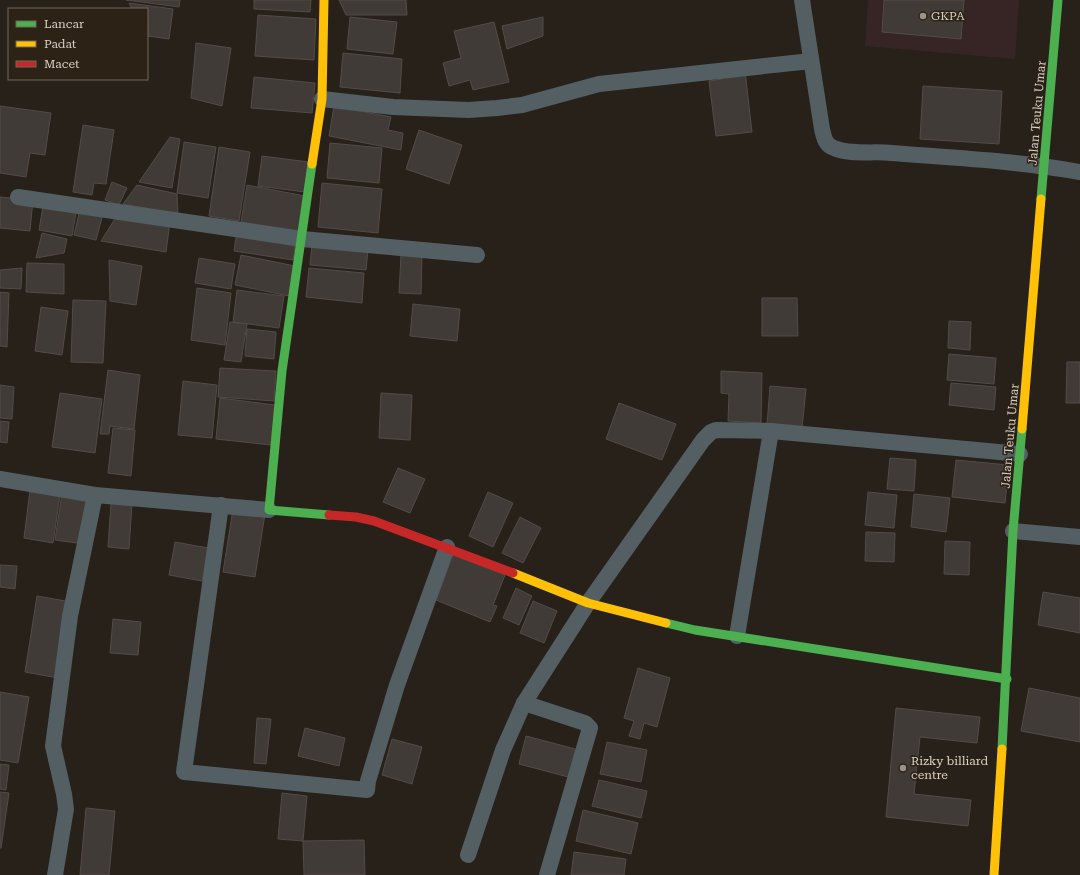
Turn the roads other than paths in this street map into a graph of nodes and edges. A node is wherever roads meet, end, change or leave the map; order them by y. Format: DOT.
graph roads {
  1 [pos="324,0"];
  2 [pos="802,0"];
  3 [pos="1058,0"];
  4 [pos="811,61"];
  5 [pos="322,99"];
  6 [pos="1044,166"];
  7 [pos="1080,172"];
  8 [pos="18,197"];
  9 [pos="302,239"];
  10 [pos="477,255"];
  11 [pos="771,431"];
  12 [pos="1020,454"];
  13 [pos="0,479"];
  14 [pos="95,495"];
  15 [pos="221,505"];
  16 [pos="269,510"];
  17 [pos="1014,531"];
  18 [pos="1080,537"];
  19 [pos="447,547"];
  20 [pos="588,603"];
  21 [pos="737,636"];
  22 [pos="1007,679"];
  23 [pos="524,703"];
  24 [pos="468,855"];
  25 [pos="56,875"];
  26 [pos="547,875"];
  27 [pos="994,875"];
  1 -- 5 [label="street"];
  2 -- 4 [label="street"];
  3 -- 6 [label="street, Jalan Teuku Umar"];
  4 -- 5 [label="street"];
  4 -- 6 [label="street"];
  5 -- 9 [label="street"];
  6 -- 7 [label="street"];
  6 -- 12 [label="street, Jalan Teuku Umar"];
  8 -- 9 [label="street"];
  9 -- 10 [label="street"];
  9 -- 16 [label="street"];
  11 -- 12 [label="street"];
  11 -- 20 [label="street"];
  11 -- 21 [label="street"];
  12 -- 17 [label="street, Jalan Teuku Umar"];
  13 -- 14 [label="street"];
  14 -- 15 [label="street"];
  14 -- 25 [label="street"];
  15 -- 16 [label="street"];
  15 -- 19 [label="street"];
  16 -- 19 [label="street"];
  17 -- 18 [label="street"];
  17 -- 22 [label="street, Jalan Teuku Umar"];
  19 -- 20 [label="street"];
  20 -- 21 [label="street"];
  20 -- 23 [label="street"];
  21 -- 22 [label="street"];
  22 -- 27 [label="street, Jalan Teuku Umar"];
  23 -- 24 [label="street"];
  23 -- 26 [label="street"];
}
